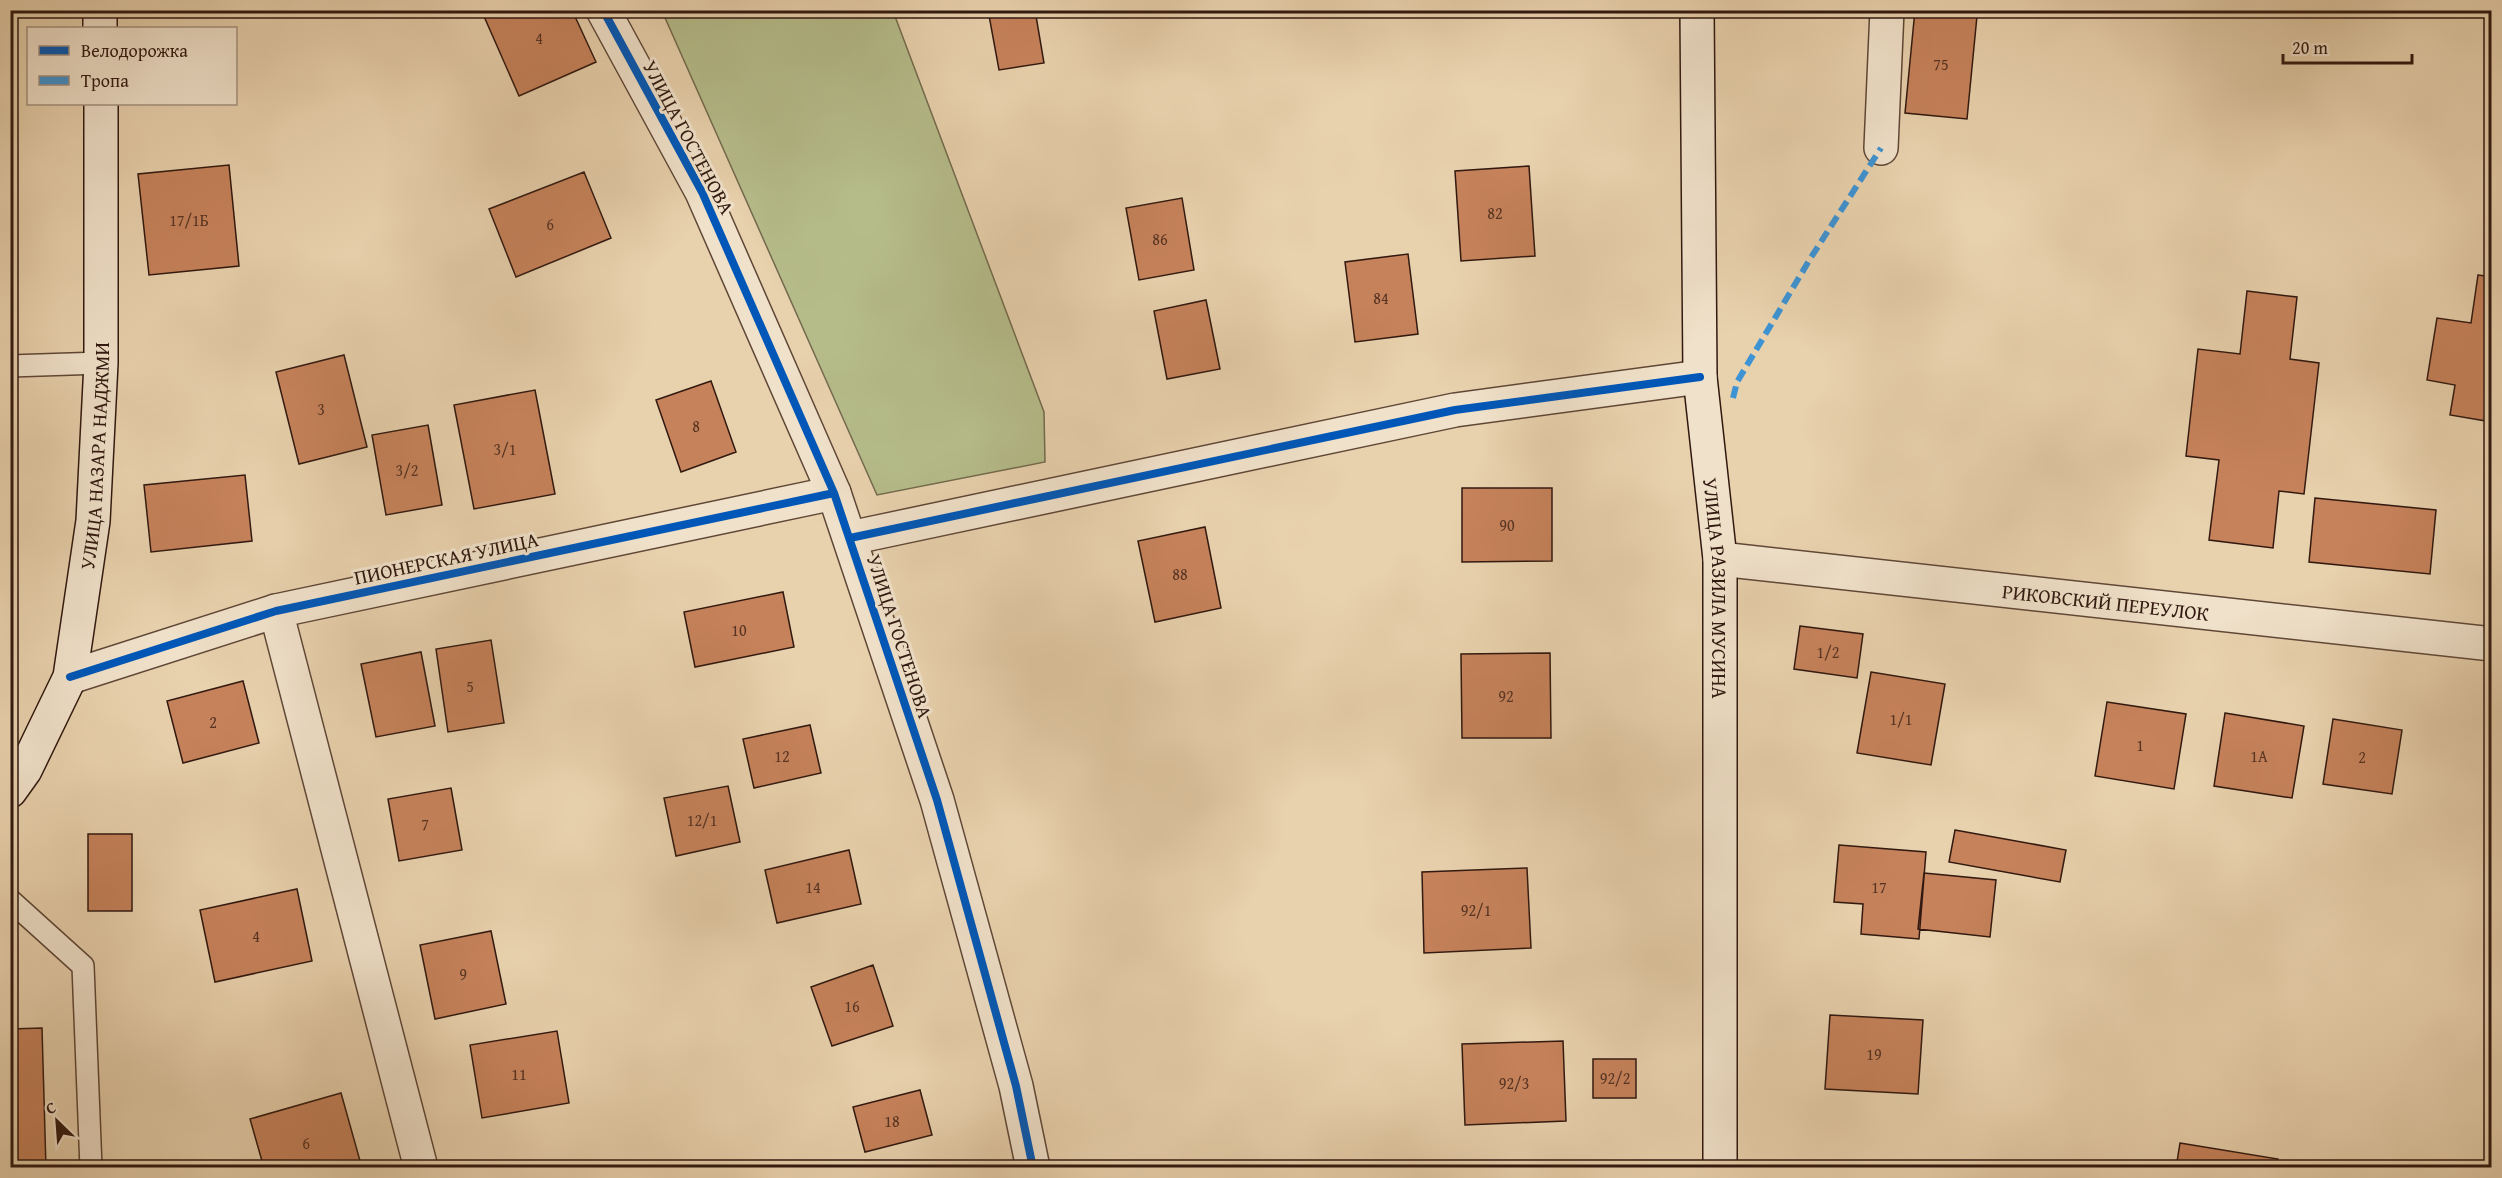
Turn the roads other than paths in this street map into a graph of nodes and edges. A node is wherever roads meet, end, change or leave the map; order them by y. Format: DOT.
graph roads {
  1 [pos="100,10"];
  2 [pos="603,10"];
  3 [pos="1697,10"];
  4 [pos="1887,10"];
  5 [pos="100,27"];
  6 [pos="101,105"];
  7 [pos="1881,148"];
  8 [pos="101,363"];
  9 [pos="10,366"];
  10 [pos="1700,377"];
  11 [pos="834,493"];
  12 [pos="850,538"];
  13 [pos="1720,559"];
  14 [pos="276,611"];
  15 [pos="2492,644"];
  16 [pos="70,677"];
  17 [pos="10,791"];
  18 [pos="10,900"];
  19 [pos="91,1167"];
  20 [pos="421,1167"];
  21 [pos="1033,1167"];
  22 [pos="1720,1167"];
  1 -- 5 [label="street"];
  2 -- 11 [label="street, УЛИЦА ГОСТЕНОВА"];
  3 -- 10 [label="street, УЛИЦА РАЗИЛА МУСИНА"];
  4 -- 7 [label="street"];
  6 -- 8 [label="street, УЛИЦА НАЗАРА НАДЖМИ"];
  8 -- 9 [label="lane"];
  8 -- 16 [label="street, УЛИЦА НАЗАРА НАДЖМИ"];
  10 -- 12 [label="street"];
  10 -- 13 [label="street, УЛИЦА РАЗИЛА МУСИНА"];
  11 -- 12 [label="street, УЛИЦА ГОСТЕНОВА"];
  11 -- 14 [label="street, ПИОНЕРСКАЯ УЛИЦА"];
  12 -- 21 [label="street, УЛИЦА ГОСТЕНОВА"];
  13 -- 15 [label="street, РИКОВСКИЙ ПЕРЕУЛОК"];
  13 -- 22 [label="street, УЛИЦА РАЗИЛА МУСИНА"];
  14 -- 16 [label="street, ПИОНЕРСКАЯ УЛИЦА"];
  14 -- 20 [label="street"];
  16 -- 17 [label="street, УЛИЦА НАЗАРА НАДЖМИ"];
  18 -- 19 [label="lane"];
}
